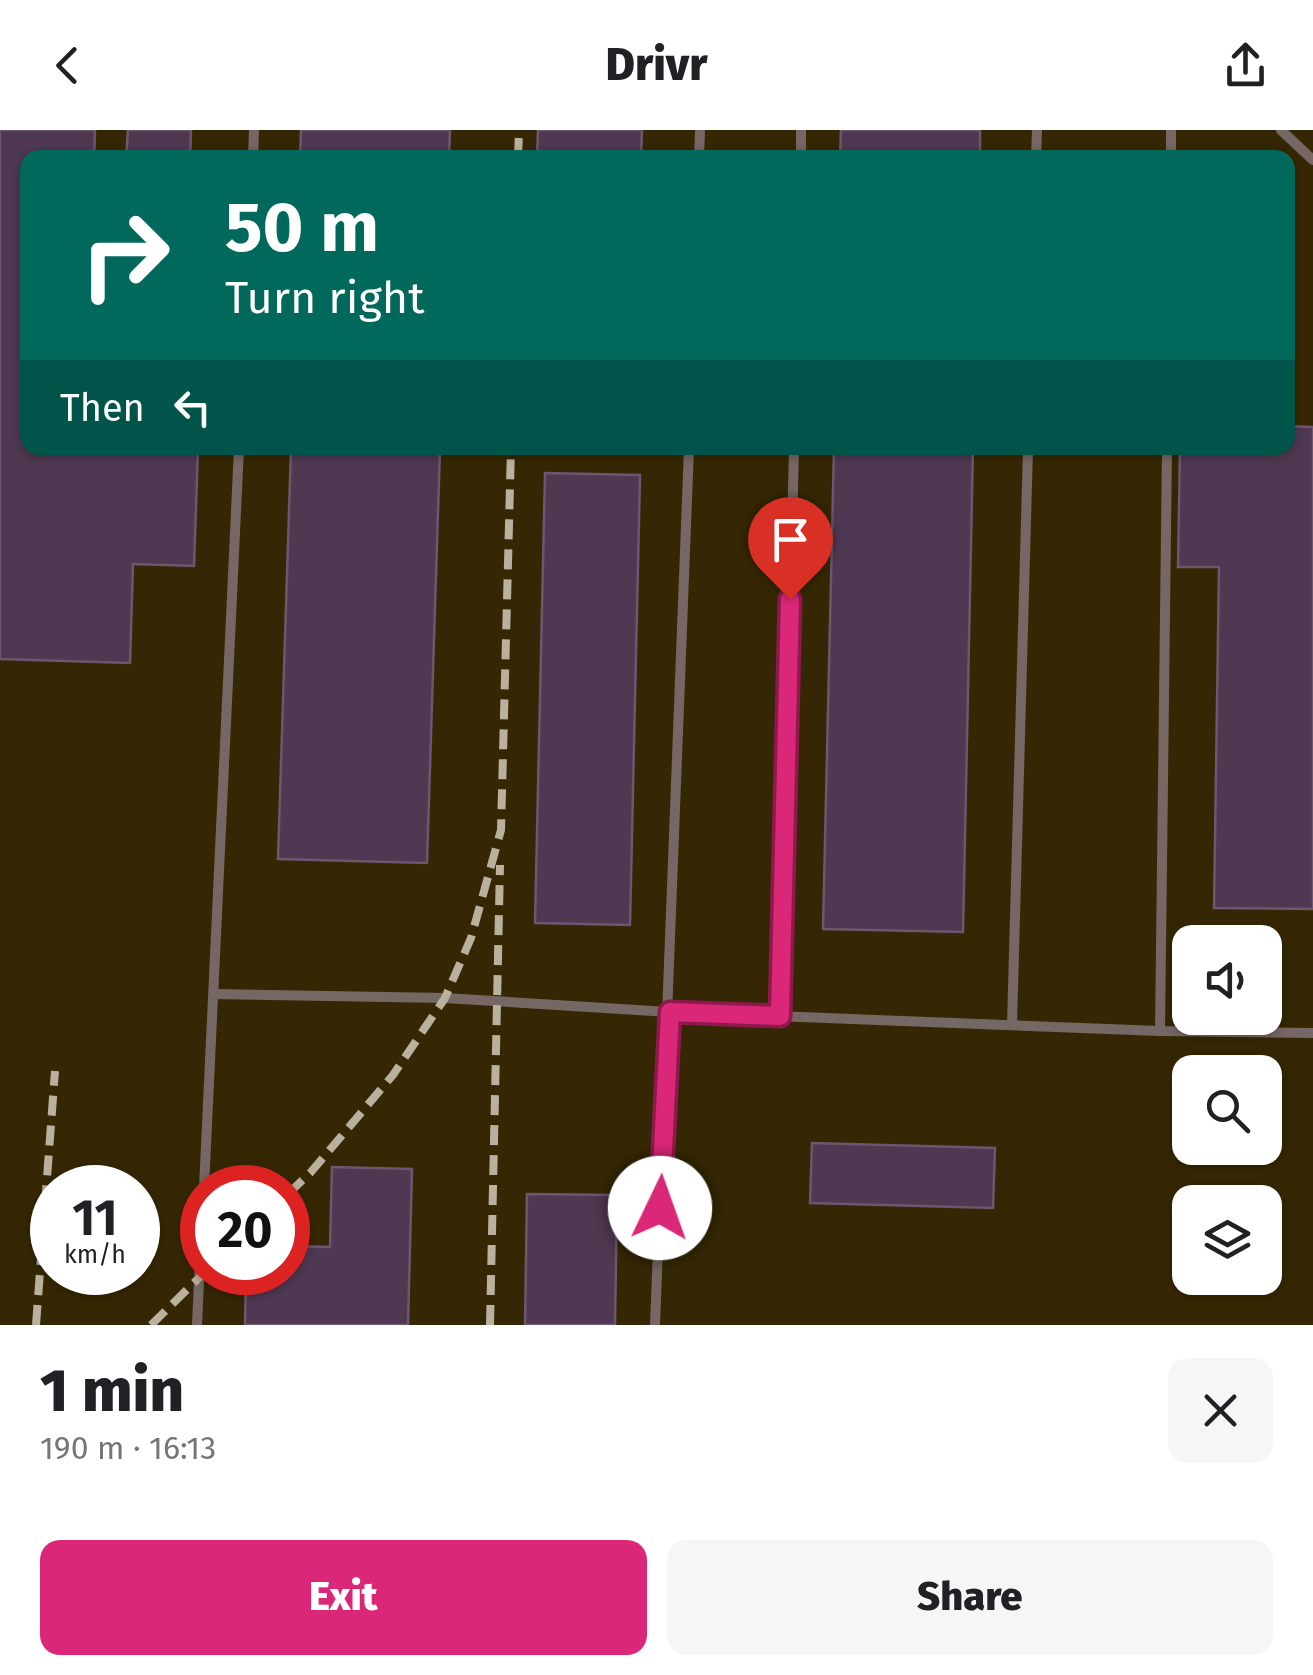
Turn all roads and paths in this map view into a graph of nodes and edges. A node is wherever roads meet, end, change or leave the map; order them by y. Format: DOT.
graph roads {
  1 [pos="1281,130"];
  2 [pos="1313,160"];
  3 [pos="239,455"];
  4 [pos="689,455"];
  5 [pos="794,455"];
  6 [pos="1028,455"];
  7 [pos="1167,455"];
  8 [pos="214,994"];
  9 [pos="670,1012"];
  10 [pos="780,1016"];
  11 [pos="1012,1025"];
  12 [pos="1160,1031"];
  13 [pos="1313,1033"];
  14 [pos="205,1165"];
  15 [pos="198,1295"];
  16 [pos="197,1325"];
  17 [pos="655,1325"];
  1 -- 2 [label="lane"];
  3 -- 8 [label="lane"];
  4 -- 9 [label="lane"];
  5 -- 10 [label="lane"];
  6 -- 11 [label="lane"];
  7 -- 12 [label="lane"];
  8 -- 9 [label="lane"];
  8 -- 14 [label="lane"];
  9 -- 10 [label="lane"];
  9 -- 17 [label="lane"];
  10 -- 11 [label="lane"];
  11 -- 12 [label="lane"];
  12 -- 13 [label="lane"];
  15 -- 16 [label="lane"];
}
